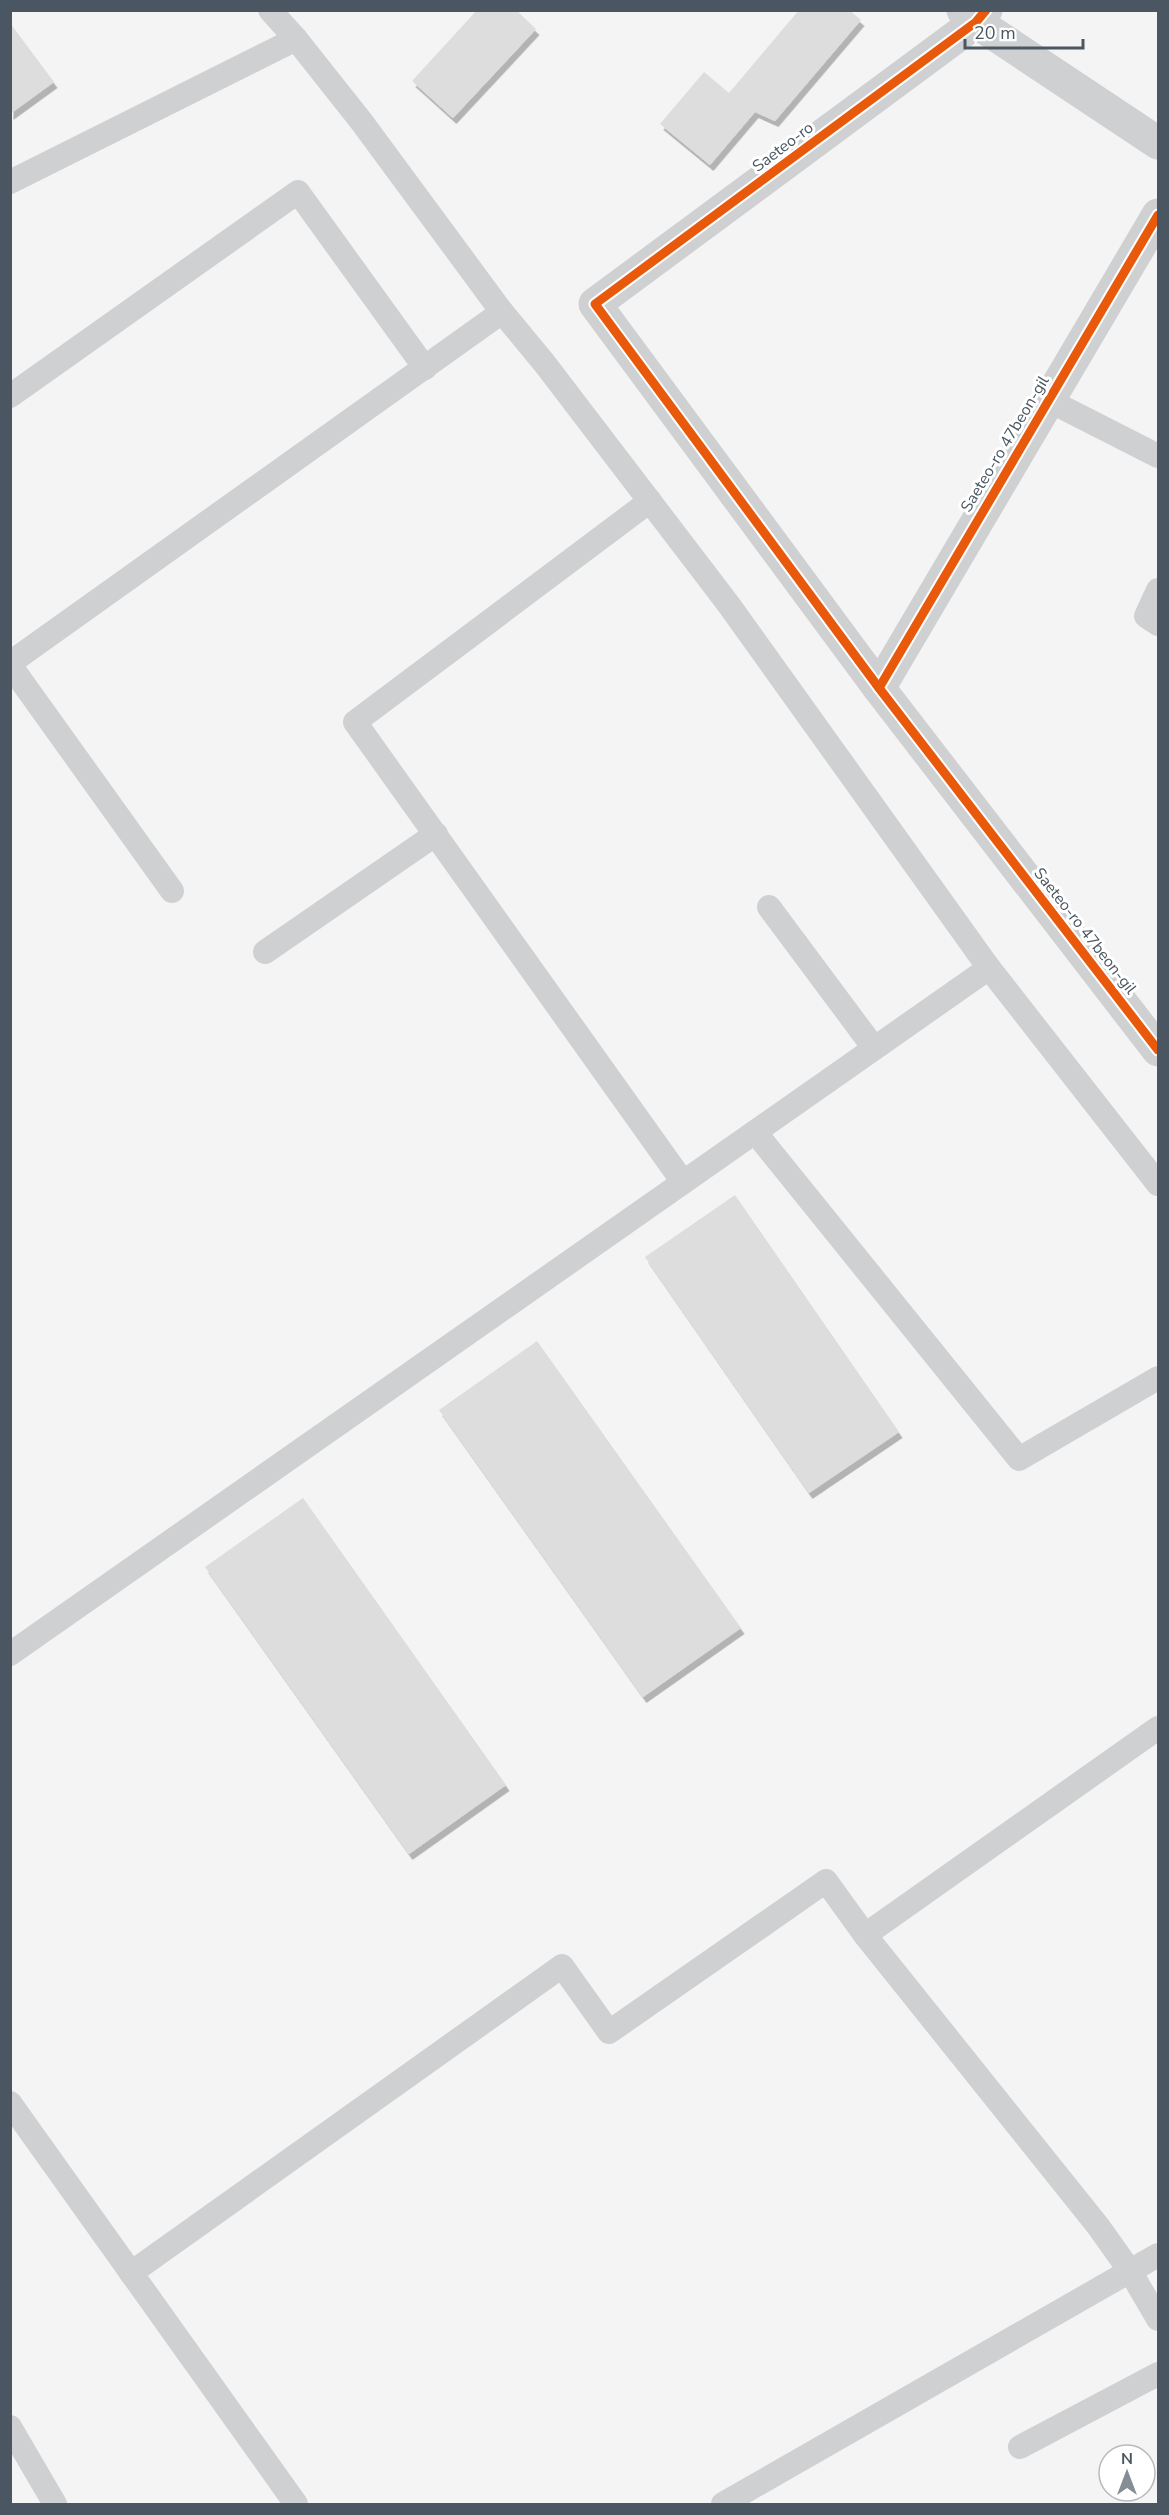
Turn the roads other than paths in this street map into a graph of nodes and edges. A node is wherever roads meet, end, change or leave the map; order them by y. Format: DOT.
graph roads {
  1 [pos="270,10"];
  2 [pos="975,14"];
  3 [pos="296,39"];
  4 [pos="1158,143"];
  5 [pos="10,182"];
  6 [pos="1158,215"];
  7 [pos="595,304"];
  8 [pos="502,312"];
  9 [pos="425,368"];
  10 [pos="10,396"];
  11 [pos="1048,400"];
  12 [pos="1158,456"];
  13 [pos="650,501"];
  14 [pos="1158,590"];
  15 [pos="1158,624"];
  16 [pos="10,664"];
  17 [pos="879,688"];
  18 [pos="436,834"];
  19 [pos="172,891"];
  20 [pos="769,907"];
  21 [pos="265,952"];
  22 [pos="989,968"];
  23 [pos="874,1048"];
  24 [pos="1158,1050"];
  25 [pos="755,1132"];
  26 [pos="683,1182"];
  27 [pos="1158,1184"];
  28 [pos="1158,1378"];
  29 [pos="10,1654"];
  30 [pos="1158,1728"];
  31 [pos="865,1935"];
  32 [pos="10,2103"];
  33 [pos="1158,2255"];
  34 [pos="1130,2271"];
  35 [pos="131,2273"];
  36 [pos="1158,2319"];
  37 [pos="1158,2374"];
  38 [pos="10,2427"];
  39 [pos="1020,2447"];
  40 [pos="55,2505"];
  41 [pos="296,2505"];
  42 [pos="723,2505"];
  1 -- 3 [label="lane"];
  2 -- 4 [label="street"];
  2 -- 7 [label="street, Saeteo-ro"];
  3 -- 5 [label="lane"];
  3 -- 8 [label="lane"];
  6 -- 11 [label="street, Saeteo-ro 47beon-gil"];
  7 -- 17 [label="street, Saeteo-ro 47beon-gil"];
  8 -- 9 [label="lane"];
  8 -- 13 [label="lane"];
  9 -- 10 [label="lane"];
  9 -- 16 [label="lane"];
  11 -- 12 [label="lane"];
  11 -- 17 [label="street, Saeteo-ro 47beon-gil"];
  13 -- 18 [label="lane"];
  13 -- 22 [label="lane"];
  14 -- 15 [label="lane"];
  16 -- 19 [label="lane"];
  17 -- 24 [label="street, Saeteo-ro 47beon-gil"];
  18 -- 21 [label="lane"];
  18 -- 26 [label="lane"];
  20 -- 23 [label="lane"];
  22 -- 23 [label="lane"];
  22 -- 27 [label="lane"];
  23 -- 25 [label="lane"];
  25 -- 26 [label="lane"];
  25 -- 28 [label="lane"];
  26 -- 29 [label="lane"];
  30 -- 31 [label="lane"];
  31 -- 34 [label="lane"];
  31 -- 35 [label="lane"];
  32 -- 35 [label="lane"];
  33 -- 34 [label="lane"];
  34 -- 36 [label="lane"];
  34 -- 42 [label="lane"];
  35 -- 41 [label="lane"];
  37 -- 39 [label="lane"];
  38 -- 40 [label="lane"];
}
